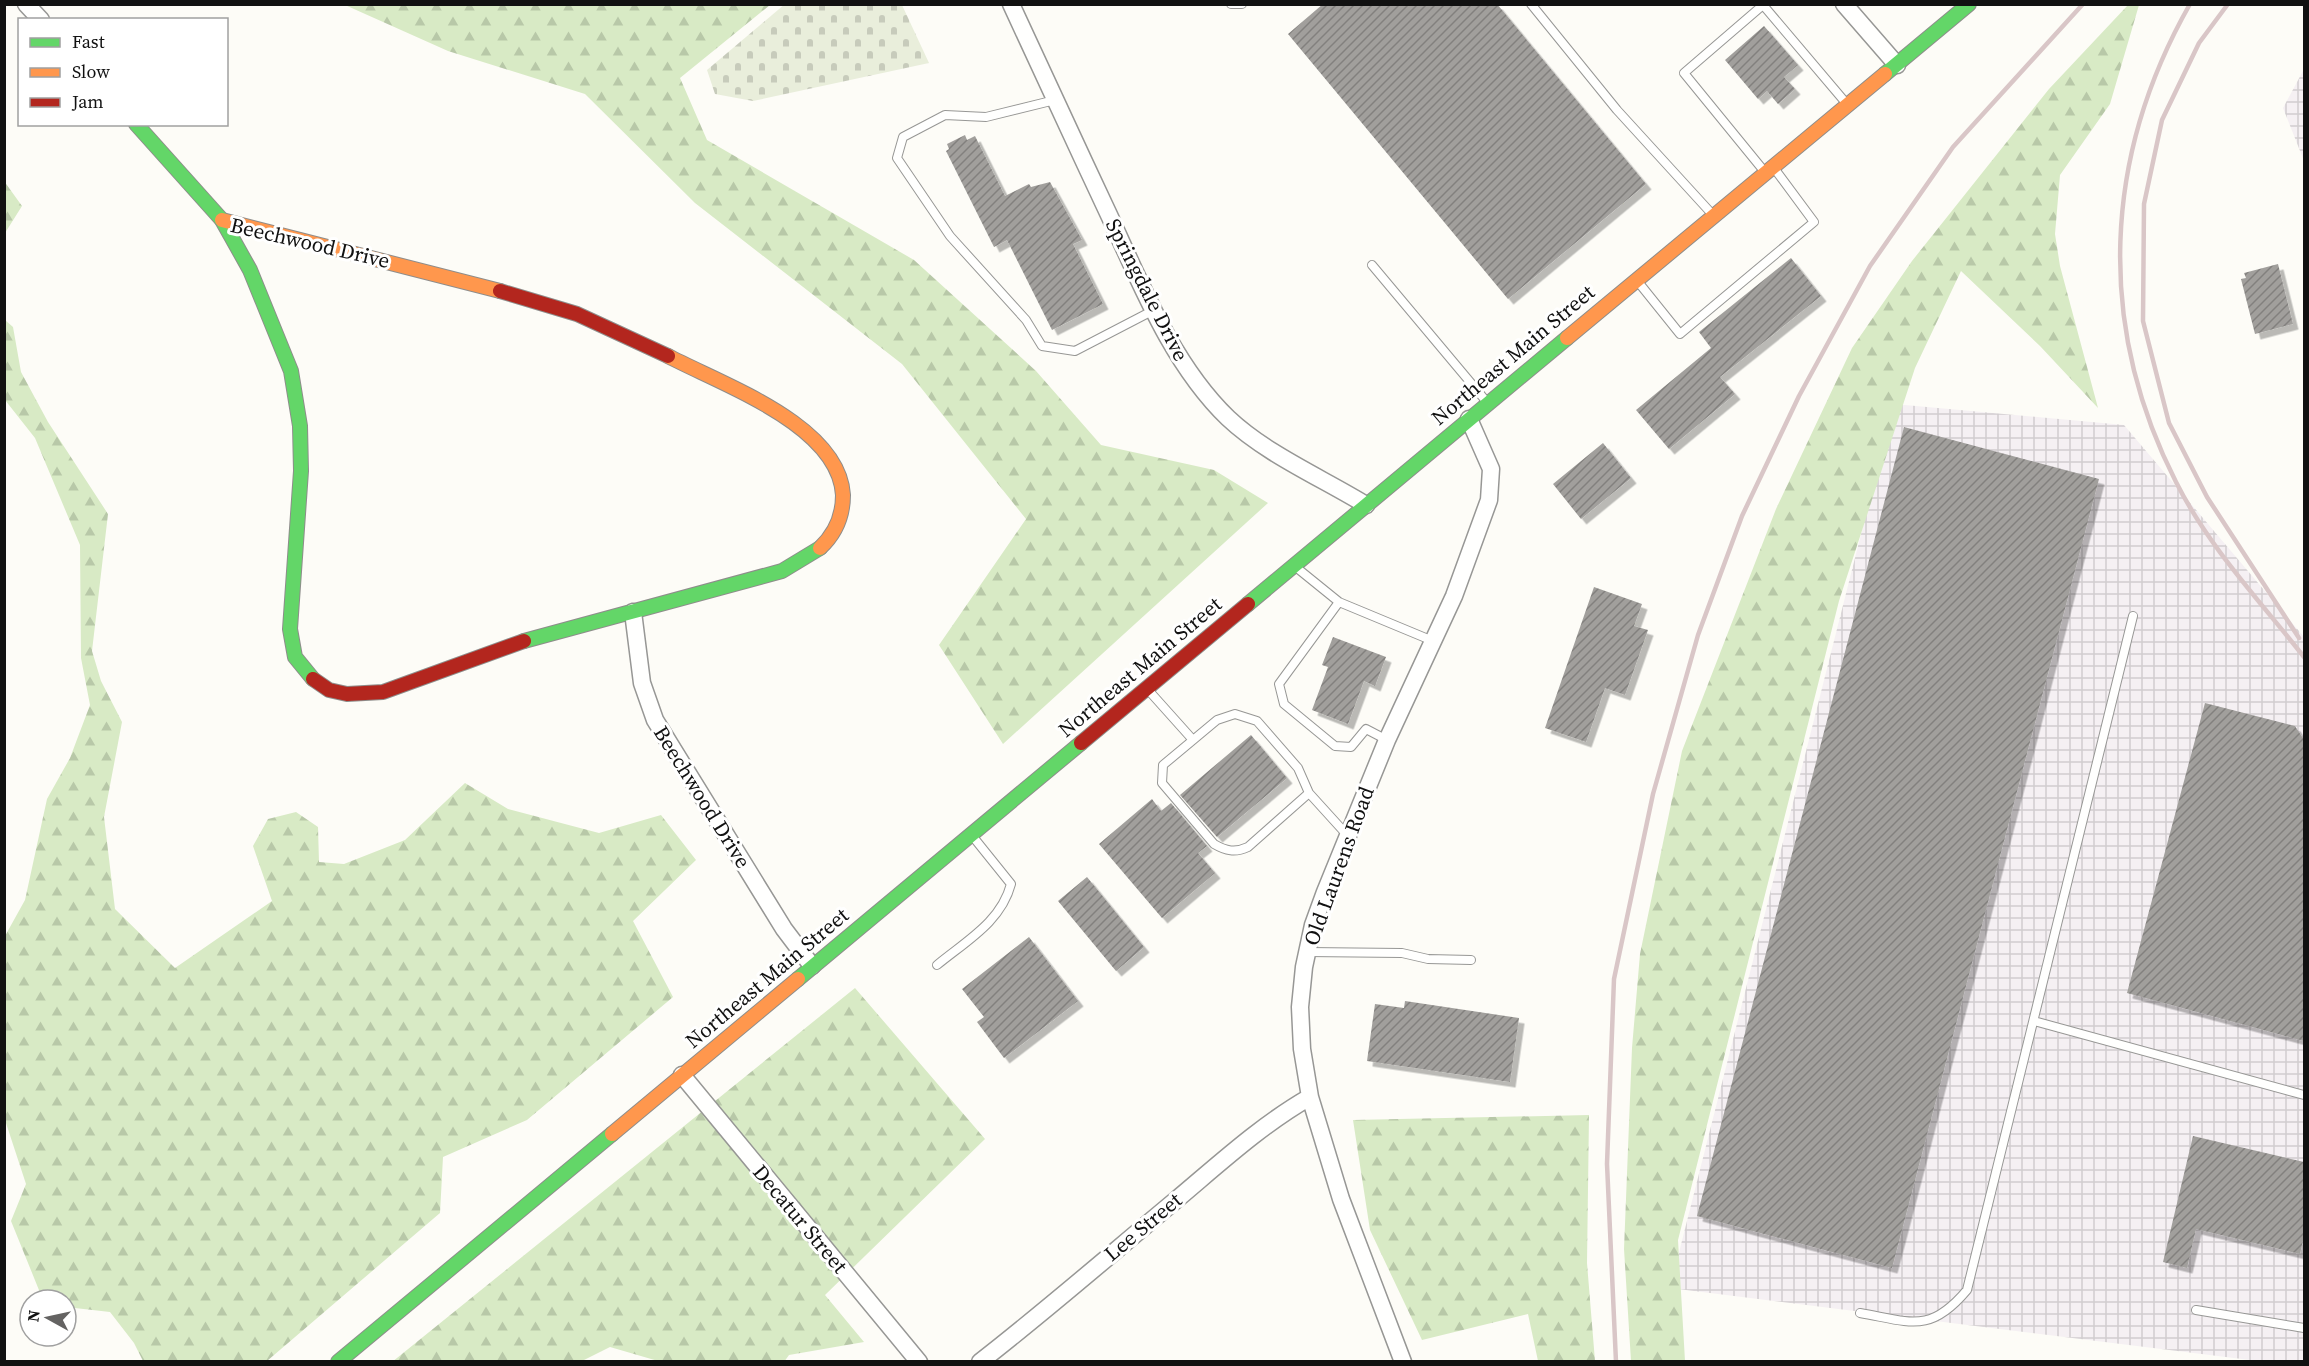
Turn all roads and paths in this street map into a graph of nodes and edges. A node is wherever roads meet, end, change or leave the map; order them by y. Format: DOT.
graph roads {
  1 [pos="26,4"];
  2 [pos="1011,4"];
  3 [pos="1231,4"];
  4 [pos="1242,4"];
  5 [pos="1531,4"];
  6 [pos="1844,4"];
  7 [pos="1763,5"];
  8 [pos="1966,5"];
  9 [pos="39,18"];
  10 [pos="1897,65"];
  11 [pos="1055,100"];
  12 [pos="1848,105"];
  13 [pos="138,126"];
  14 [pos="1770,170"];
  15 [pos="1714,216"];
  16 [pos="222,220"];
  17 [pos="1372,265"];
  18 [pos="1636,281"];
  19 [pos="1155,310"];
  20 [pos="1488,404"];
  21 [pos="1470,419"];
  22 [pos="1366,505"];
  23 [pos="1294,566"];
  24 [pos="1339,602"];
  25 [pos="633,612"];
  26 [pos="2133,616"];
  27 [pos="1433,641"];
  28 [pos="1148,689"];
  29 [pos="1193,740"];
  30 [pos="1387,740"];
  31 [pos="1309,793"];
  32 [pos="972,835"];
  33 [pos="1349,836"];
  34 [pos="1307,952"];
  35 [pos="1471,960"];
  36 [pos="937,964"];
  37 [pos="812,966"];
  38 [pos="2034,1021"];
  39 [pos="682,1075"];
  40 [pos="2304,1095"];
  41 [pos="1310,1097"];
  42 [pos="2196,1310"];
  43 [pos="1860,1313"];
  44 [pos="2304,1328"];
  45 [pos="338,1362"];
  46 [pos="919,1362"];
  47 [pos="980,1362"];
  48 [pos="1403,1362"];
  1 -- 9 [label="street"];
  2 -- 11 [label="street, Springdale Drive"];
  3 -- 4 [label="lane"];
  5 -- 15 [label="lane"];
  6 -- 10 [label="street"];
  7 -- 12 [label="lane"];
  7 -- 14 [label="lane"];
  8 -- 10 [label="main road, Northeast Main Street"];
  10 -- 12 [label="main road, Northeast Main Street"];
  11 -- 19 [label="street, Springdale Drive"];
  11 -- 19 [label="lane"];
  12 -- 14 [label="main road, Northeast Main Street"];
  13 -- 16 [label="main road"];
  14 -- 15 [label="main road, Northeast Main Street"];
  14 -- 18 [label="lane"];
  15 -- 18 [label="main road, Northeast Main Street"];
  16 -- 25 [label="main road, Beechwood Drive"];
  16 -- 25 [label="main road, Beechwood Drive"];
  17 -- 20 [label="lane"];
  18 -- 20 [label="main road, Northeast Main Street"];
  19 -- 22 [label="street, Springdale Drive"];
  20 -- 21 [label="main road, Northeast Main Street"];
  21 -- 22 [label="main road, Northeast Main Street"];
  21 -- 27 [label="street, Old Laurens Road"];
  22 -- 23 [label="main road, Northeast Main Street"];
  23 -- 24 [label="lane"];
  23 -- 28 [label="main road, Northeast Main Street"];
  24 -- 27 [label="lane"];
  24 -- 30 [label="lane"];
  25 -- 37 [label="street, Beechwood Drive"];
  26 -- 38 [label="lane"];
  27 -- 30 [label="street, Old Laurens Road"];
  28 -- 29 [label="lane"];
  28 -- 32 [label="main road, Northeast Main Street"];
  29 -- 31 [label="lane"];
  29 -- 31 [label="lane"];
  30 -- 33 [label="street, Old Laurens Road"];
  31 -- 33 [label="lane"];
  32 -- 36 [label="lane"];
  32 -- 37 [label="main road, Northeast Main Street"];
  33 -- 34 [label="street, Old Laurens Road"];
  34 -- 35 [label="lane"];
  34 -- 41 [label="street, Old Laurens Road"];
  37 -- 39 [label="main road, Northeast Main Street"];
  38 -- 40 [label="lane"];
  38 -- 43 [label="lane"];
  39 -- 45 [label="main road, Northeast Main Street"];
  39 -- 46 [label="street, Decatur Street"];
  41 -- 47 [label="street, Lee Street"];
  41 -- 48 [label="street, Old Laurens Road"];
  42 -- 44 [label="lane"];
}
